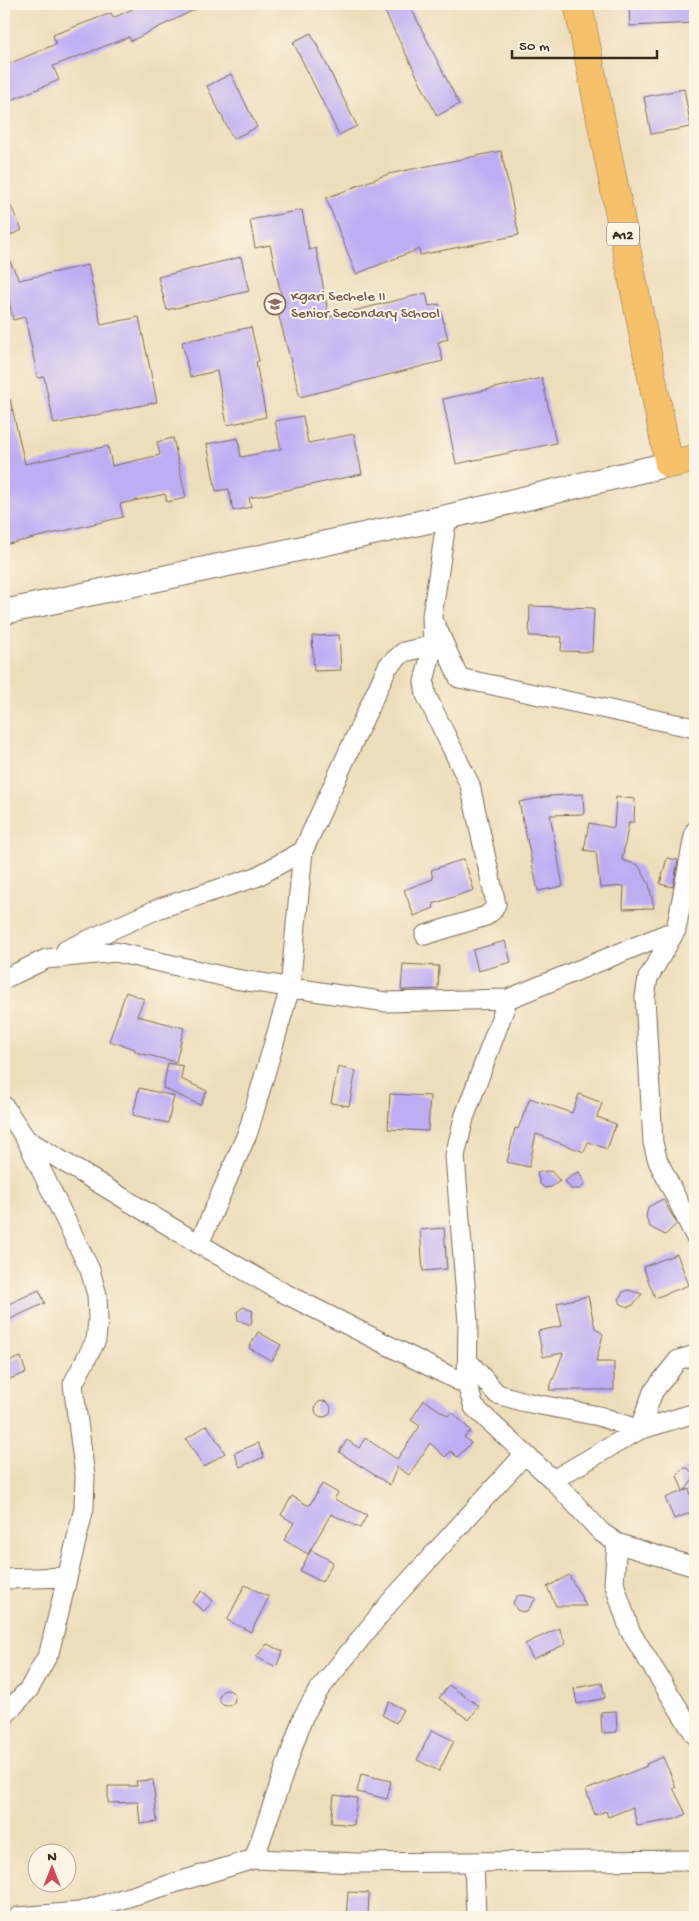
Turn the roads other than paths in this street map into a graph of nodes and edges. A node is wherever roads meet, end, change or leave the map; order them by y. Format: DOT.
graph roads {
  1 [pos="578,4"];
  2 [pos="682,461"];
  3 [pos="447,517"];
  4 [pos="4,612"];
  5 [pos="432,616"];
  6 [pos="434,645"];
  7 [pos="427,668"];
  8 [pos="458,678"];
  9 [pos="695,728"];
  10 [pos="695,831"];
  11 [pos="303,851"];
  12 [pos="676,930"];
  13 [pos="425,935"];
  14 [pos="46,959"];
  15 [pos="4,979"];
  16 [pos="290,988"];
  17 [pos="508,998"];
  18 [pos="4,1106"];
  19 [pos="26,1139"];
  20 [pos="695,1236"];
  21 [pos="199,1244"];
  22 [pos="695,1355"];
  23 [pos="468,1361"];
  24 [pos="467,1386"];
  25 [pos="695,1413"];
  26 [pos="639,1430"];
  27 [pos="525,1454"];
  28 [pos="553,1480"];
  29 [pos="616,1543"];
  30 [pos="695,1553"];
  31 [pos="664,1557"];
  32 [pos="695,1567"];
  33 [pos="66,1577"];
  34 [pos="4,1579"];
  35 [pos="29,1689"];
  36 [pos="4,1697"];
  37 [pos="4,1716"];
  38 [pos="695,1736"];
  39 [pos="254,1859"];
  40 [pos="695,1860"];
  41 [pos="474,1862"];
  42 [pos="78,1915"];
  43 [pos="18,1917"];
  44 [pos="476,1917"];
  1 -- 2 [label="main road, A12"];
  2 -- 3 [label="street"];
  3 -- 4 [label="street"];
  3 -- 5 [label="street"];
  5 -- 6 [label="street"];
  5 -- 8 [label="street"];
  6 -- 7 [label="street"];
  6 -- 11 [label="street"];
  7 -- 8 [label="street"];
  7 -- 13 [label="street"];
  8 -- 9 [label="street"];
  10 -- 12 [label="street"];
  11 -- 14 [label="street"];
  11 -- 16 [label="street"];
  12 -- 17 [label="street"];
  12 -- 20 [label="street"];
  14 -- 15 [label="street"];
  14 -- 16 [label="street"];
  16 -- 17 [label="street"];
  16 -- 21 [label="street"];
  17 -- 23 [label="street"];
  18 -- 19 [label="street"];
  19 -- 21 [label="street"];
  19 -- 33 [label="street"];
  21 -- 24 [label="street"];
  22 -- 26 [label="street"];
  23 -- 24 [label="street"];
  23 -- 26 [label="street"];
  24 -- 27 [label="street"];
  25 -- 26 [label="street"];
  26 -- 28 [label="street"];
  27 -- 28 [label="street"];
  27 -- 39 [label="street"];
  28 -- 29 [label="street"];
  29 -- 31 [label="street"];
  29 -- 38 [label="street"];
  30 -- 31 [label="street"];
  31 -- 32 [label="street"];
  33 -- 34 [label="street"];
  33 -- 35 [label="street"];
  35 -- 36 [label="street"];
  35 -- 37 [label="street"];
  39 -- 41 [label="street"];
  39 -- 42 [label="street"];
  40 -- 41 [label="street"];
  41 -- 44 [label="street"];
  42 -- 43 [label="street"];
}
